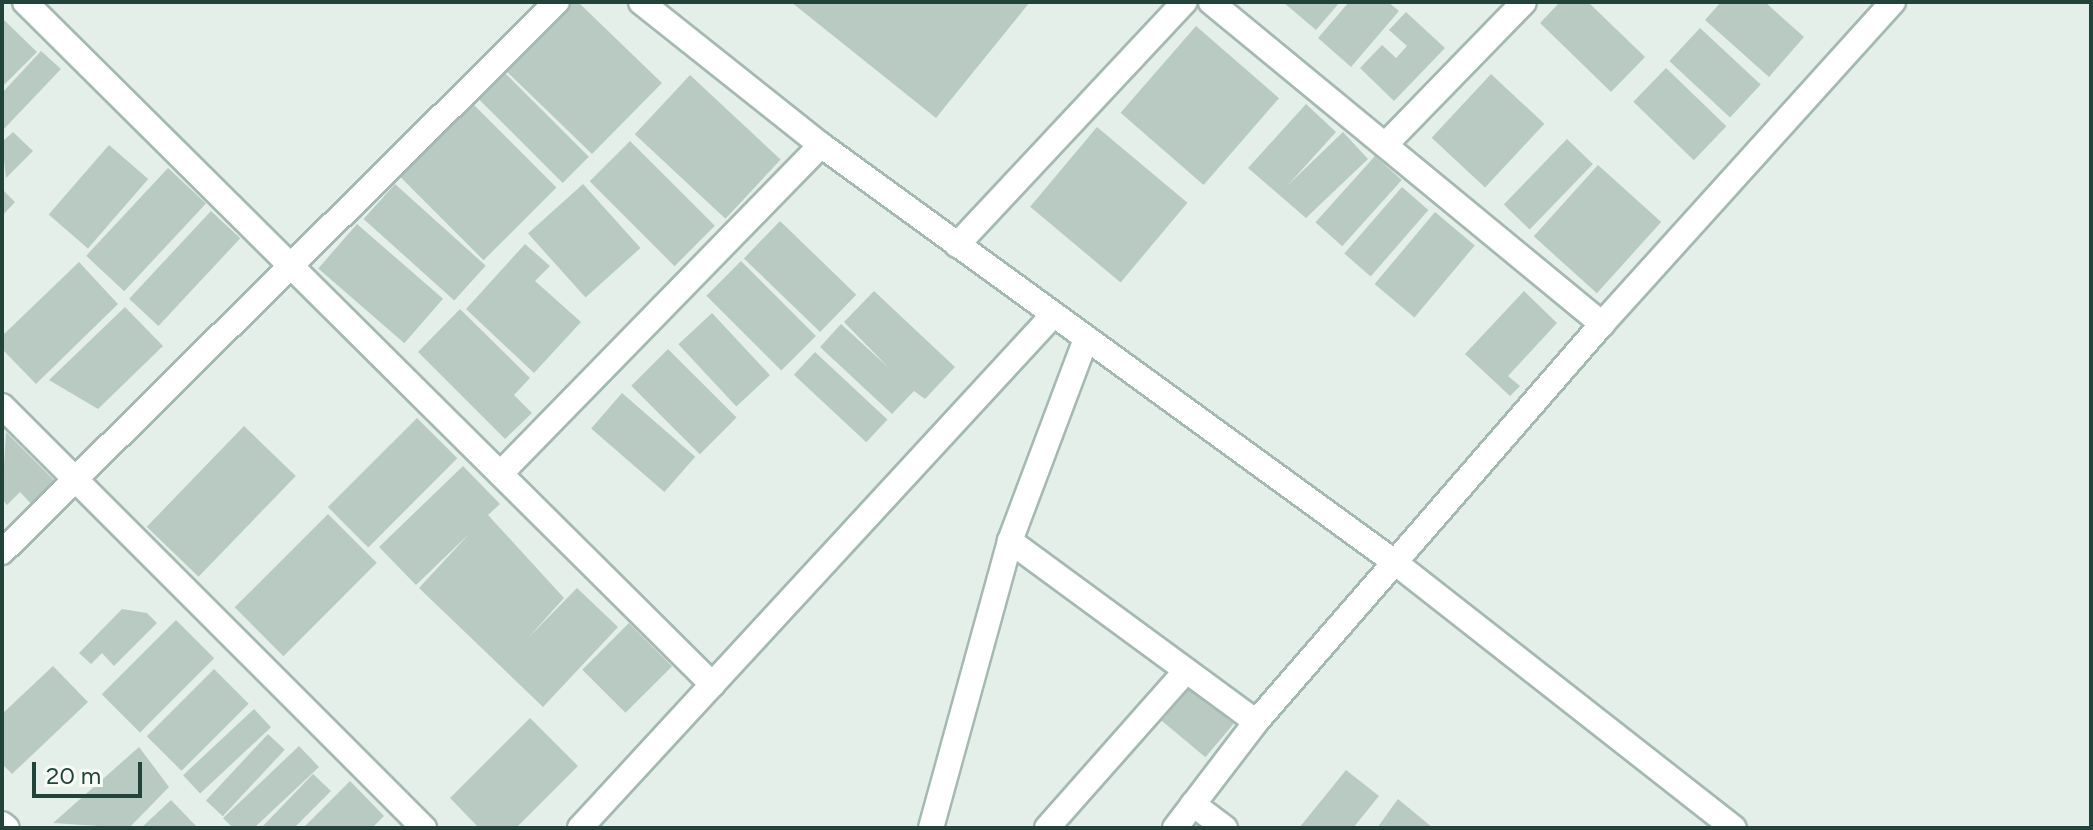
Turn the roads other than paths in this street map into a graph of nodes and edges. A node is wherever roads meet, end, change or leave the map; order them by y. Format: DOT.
graph roads {
  1 [pos="25,2"];
  2 [pos="557,2"];
  3 [pos="641,2"];
  4 [pos="1184,2"];
  5 [pos="1211,2"];
  6 [pos="1524,2"];
  7 [pos="1893,2"];
  8 [pos="821,145"];
  9 [pos="1385,145"];
  10 [pos="957,245"];
  11 [pos="287,267"];
  12 [pos="1053,315"];
  13 [pos="1602,324"];
  14 [pos="1086,339"];
  15 [pos="2,406"];
  16 [pos="501,473"];
  17 [pos="76,481"];
  18 [pos="1010,541"];
  19 [pos="2,552"];
  20 [pos="1397,564"];
  21 [pos="1186,671"];
  22 [pos="713,685"];
  23 [pos="1256,722"];
  24 [pos="1193,804"];
  25 [pos="2,824"];
  26 [pos="7,828"];
  27 [pos="424,828"];
  28 [pos="580,828"];
  29 [pos="931,828"];
  30 [pos="1047,828"];
  31 [pos="1175,828"];
  32 [pos="1225,828"];
  33 [pos="1734,828"];
  1 -- 11 [label="street"];
  2 -- 11 [label="street"];
  3 -- 8 [label="street"];
  4 -- 10 [label="street"];
  5 -- 9 [label="street"];
  6 -- 9 [label="street"];
  7 -- 13 [label="street"];
  8 -- 10 [label="street"];
  8 -- 16 [label="street"];
  9 -- 13 [label="street"];
  10 -- 12 [label="street"];
  11 -- 16 [label="street"];
  11 -- 17 [label="street"];
  12 -- 14 [label="street"];
  12 -- 22 [label="street"];
  13 -- 20 [label="street"];
  14 -- 18 [label="street"];
  14 -- 20 [label="street"];
  15 -- 17 [label="street"];
  16 -- 22 [label="street"];
  17 -- 19 [label="street"];
  17 -- 27 [label="street"];
  18 -- 21 [label="street"];
  18 -- 29 [label="street"];
  20 -- 23 [label="street"];
  20 -- 33 [label="street"];
  21 -- 23 [label="street"];
  21 -- 30 [label="street"];
  22 -- 28 [label="street"];
  23 -- 24 [label="street"];
  24 -- 31 [label="street"];
  24 -- 32 [label="street"];
  25 -- 26 [label="street"];
}
